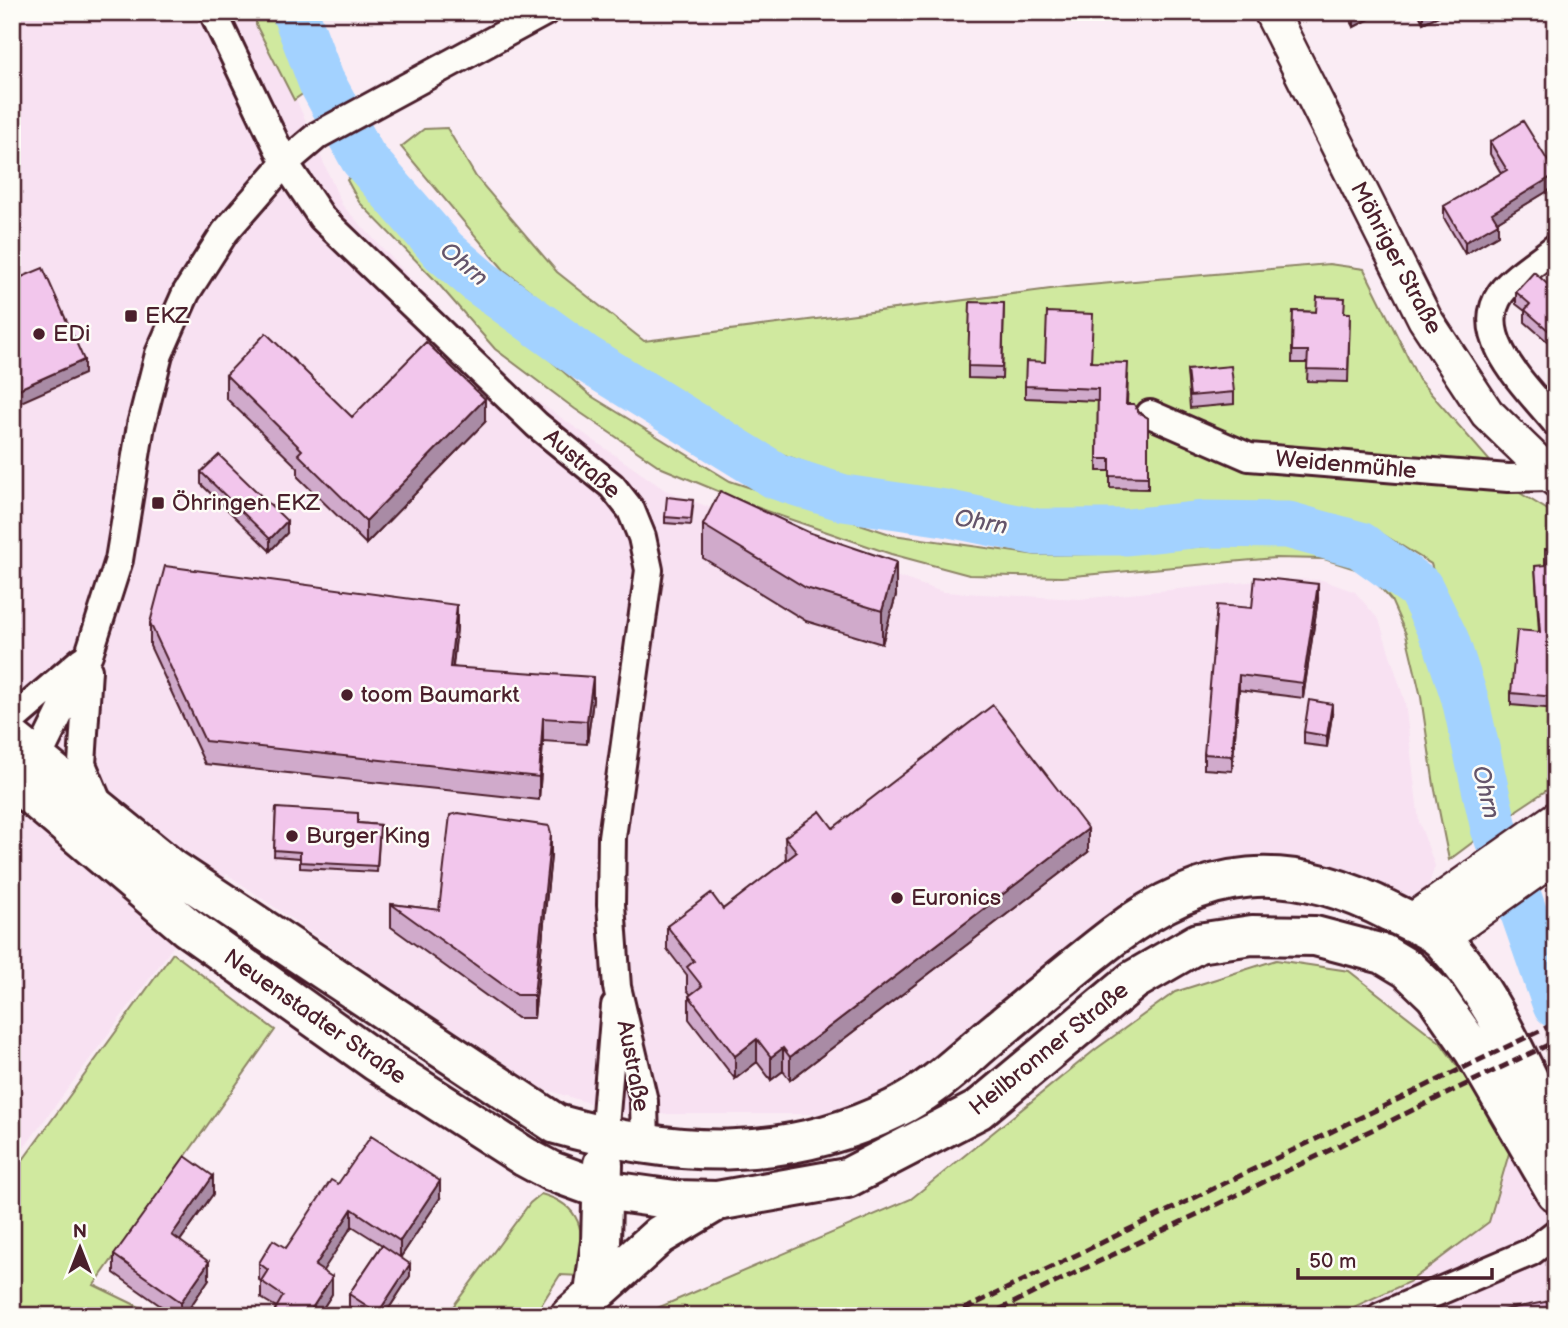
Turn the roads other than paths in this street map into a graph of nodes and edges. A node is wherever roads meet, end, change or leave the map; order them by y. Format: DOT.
graph roads {
  1 [pos="213,12"];
  2 [pos="545,12"];
  3 [pos="1271,12"];
  4 [pos="285,163"];
  5 [pos="1556,247"];
  6 [pos="1556,259"];
  7 [pos="1556,266"];
  8 [pos="1150,414"];
  9 [pos="1556,423"];
  10 [pos="1553,479"];
  11 [pos="89,654"];
  12 [pos="12,720"];
  13 [pos="20,765"];
  14 [pos="103,814"];
  15 [pos="1556,819"];
  16 [pos="1552,858"];
  17 [pos="1471,897"];
  18 [pos="1425,930"];
  19 [pos="1395,961"];
  20 [pos="617,987"];
  21 [pos="1556,1136"];
  22 [pos="604,1138"];
  23 [pos="645,1145"];
  24 [pos="603,1190"];
  25 [pos="1556,1192"];
  26 [pos="644,1196"];
  27 [pos="717,1201"];
  28 [pos="1556,1233"];
  29 [pos="630,1260"];
  30 [pos="582,1305"];
  31 [pos="1381,1316"];
  1 -- 4 [label="street, Austraße"];
  2 -- 4 [label="street"];
  3 -- 10 [label="street, Möhriger Straße"];
  4 -- 11 [label="street"];
  4 -- 20 [label="street, Austraße"];
  5 -- 9 [label="street"];
  6 -- 7 [label="street"];
  8 -- 10 [label="street, Weidenmühle"];
  11 -- 12 [label="street"];
  11 -- 13 [label="street"];
  11 -- 14 [label="street"];
  13 -- 14 [label="main road, Neuenstadter Straße"];
  13 -- 24 [label="main road, Neuenstadter Straße"];
  14 -- 22 [label="main road, Neuenstadter Straße"];
  15 -- 17 [label="street"];
  16 -- 17 [label="street"];
  17 -- 18 [label="street"];
  18 -- 19 [label="main road"];
  18 -- 21 [label="main road, Heilbronner Straße"];
  18 -- 23 [label="main road, Heilbronner Straße"];
  19 -- 25 [label="main road, Heilbronner Straße"];
  19 -- 27 [label="main road, Heilbronner Straße"];
  20 -- 22 [label="street, Austraße"];
  20 -- 23 [label="street, Austraße"];
  22 -- 23 [label="main road, Heilbronner Straße"];
  22 -- 24 [label="main road"];
  23 -- 26 [label="main road"];
  24 -- 26 [label="main road, Neuenstadter Straße"];
  24 -- 30 [label="main road"];
  26 -- 27 [label="main road, Heilbronner Straße"];
  26 -- 29 [label="main road"];
  27 -- 29 [label="main road"];
  28 -- 31 [label="street"];
  29 -- 30 [label="main road"];
}
